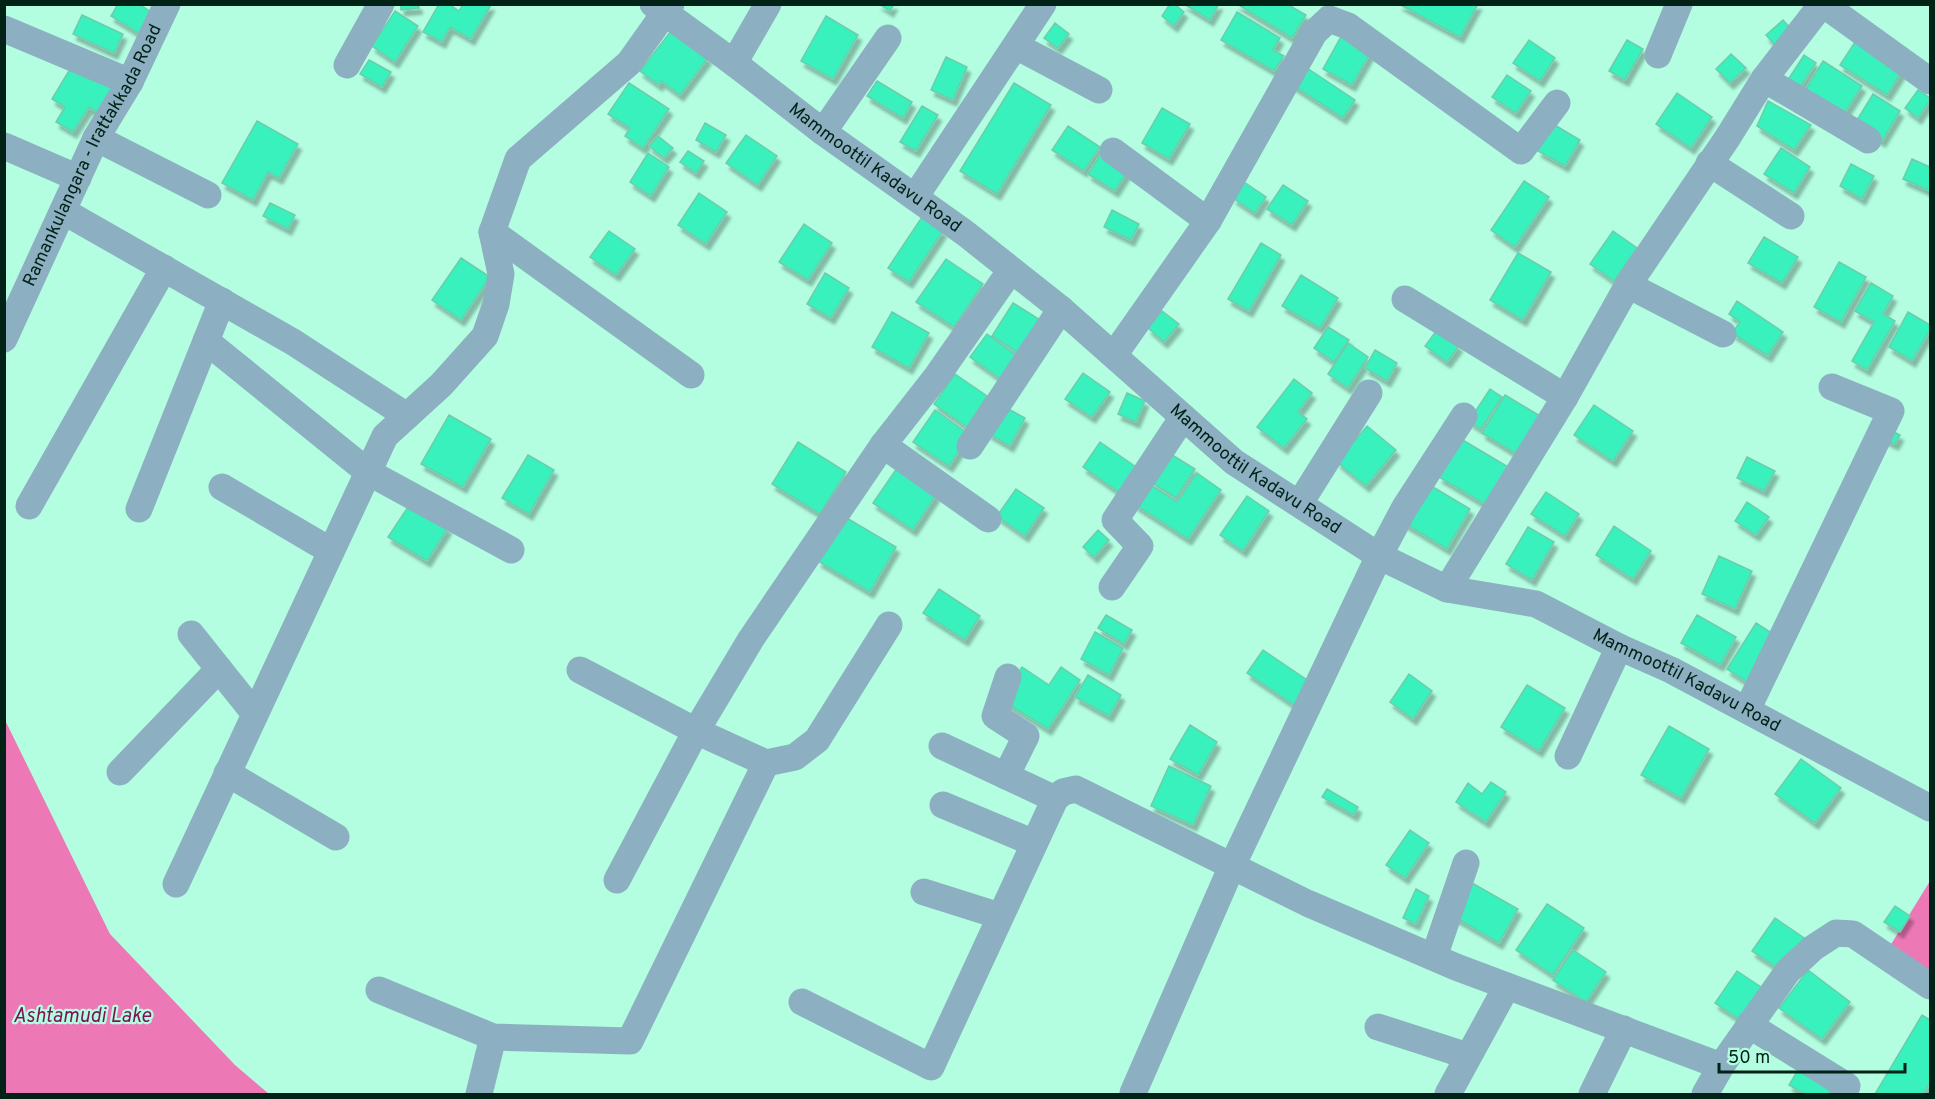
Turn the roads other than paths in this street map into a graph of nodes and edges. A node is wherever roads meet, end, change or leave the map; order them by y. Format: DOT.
graph roads {
  1 [pos="381,4"];
  2 [pos="768,4"];
  3 [pos="1043,4"];
  4 [pos="1679,4"];
  5 [pos="1823,4"];
  6 [pos="161,7"];
  7 [pos="663,7"];
  8 [pos="4,29"];
  9 [pos="888,38"];
  10 [pos="1016,46"];
  11 [pos="1658,55"];
  12 [pos="734,63"];
  13 [pos="346,65"];
  14 [pos="1764,79"];
  15 [pos="1930,81"];
  16 [pos="130,82"];
  17 [pos="1099,90"];
  18 [pos="1557,104"];
  19 [pos="824,132"];
  20 [pos="96,138"];
  21 [pos="1868,140"];
  22 [pos="4,146"];
  23 [pos="1113,151"];
  24 [pos="1709,163"];
  25 [pos="78,178"];
  26 [pos="208,195"];
  27 [pos="915,197"];
  28 [pos="63,211"];
  29 [pos="1791,216"];
  30 [pos="1208,221"];
  31 [pos="492,232"];
  32 [pos="164,268"];
  33 [pos="1011,270"];
  34 [pos="1628,285"];
  35 [pos="1405,298"];
  36 [pos="222,301"];
  37 [pos="1060,309"];
  38 [pos="1723,334"];
  39 [pos="4,339"];
  40 [pos="206,341"];
  41 [pos="1114,355"];
  42 [pos="691,375"];
  43 [pos="1832,387"];
  44 [pos="1369,393"];
  45 [pos="1565,397"];
  46 [pos="407,416"];
  47 [pos="1464,416"];
  48 [pos="1184,417"];
  49 [pos="883,445"];
  50 [pos="970,446"];
  51 [pos="368,472"];
  52 [pos="222,487"];
  53 [pos="1300,503"];
  54 [pos="29,506"];
  55 [pos="139,509"];
  56 [pos="988,519"];
  57 [pos="511,550"];
  58 [pos="331,551"];
  59 [pos="1379,556"];
  60 [pos="1112,587"];
  61 [pos="1448,589"];
  62 [pos="889,625"];
  63 [pos="191,634"];
  64 [pos="1619,647"];
  65 [pos="219,669"];
  66 [pos="580,670"];
  67 [pos="1008,677"];
  68 [pos="1747,710"];
  69 [pos="255,714"];
  70 [pos="696,731"];
  71 [pos="942,746"];
  72 [pos="1568,756"];
  73 [pos="766,764"];
  74 [pos="120,772"];
  75 [pos="228,774"];
  76 [pos="1006,776"];
  77 [pos="1055,799"];
  78 [pos="943,805"];
  79 [pos="1930,808"];
  80 [pos="336,837"];
  81 [pos="1034,843"];
  82 [pos="1467,862"];
  83 [pos="1232,866"];
  84 [pos="617,880"];
  85 [pos="176,884"];
  86 [pos="924,892"];
  87 [pos="1000,916"];
  88 [pos="1434,957"];
  89 [pos="1507,986"];
  90 [pos="1930,986"];
  91 [pos="379,990"];
  92 [pos="802,1002"];
  93 [pos="1749,1025"];
  94 [pos="1378,1027"];
  95 [pos="1624,1029"];
  96 [pos="493,1037"];
  97 [pos="1468,1056"];
  98 [pos="1721,1066"];
  99 [pos="1133,1093"];
  100 [pos="479,1095"];
  101 [pos="1448,1095"];
  102 [pos="1592,1095"];
  103 [pos="1705,1095"];
  104 [pos="1842,1095"];
  1 -- 13 [label="street"];
  2 -- 12 [label="street"];
  3 -- 10 [label="street"];
  4 -- 11 [label="street"];
  5 -- 14 [label="street"];
  5 -- 15 [label="street"];
  6 -- 16 [label="street, Ramankulangara - Irattakkada Road"];
  7 -- 12 [label="street, Mammoottil Kadavu Road"];
  7 -- 31 [label="street"];
  8 -- 16 [label="street"];
  9 -- 19 [label="street"];
  10 -- 17 [label="street"];
  10 -- 27 [label="street"];
  12 -- 19 [label="street, Mammoottil Kadavu Road"];
  14 -- 21 [label="street"];
  14 -- 24 [label="street"];
  16 -- 20 [label="street, Ramankulangara - Irattakkada Road"];
  18 -- 30 [label="street"];
  19 -- 27 [label="street, Mammoottil Kadavu Road"];
  20 -- 25 [label="street, Ramankulangara - Irattakkada Road"];
  20 -- 26 [label="street"];
  22 -- 25 [label="street"];
  23 -- 30 [label="street"];
  24 -- 29 [label="street"];
  24 -- 34 [label="street"];
  25 -- 28 [label="street, Ramankulangara - Irattakkada Road"];
  27 -- 33 [label="street, Mammoottil Kadavu Road"];
  28 -- 32 [label="street"];
  28 -- 39 [label="street, Ramankulangara - Irattakkada Road"];
  30 -- 41 [label="street"];
  31 -- 42 [label="street"];
  31 -- 46 [label="street"];
  32 -- 36 [label="street"];
  32 -- 54 [label="street"];
  33 -- 37 [label="street, Mammoottil Kadavu Road"];
  33 -- 49 [label="street"];
  34 -- 38 [label="street"];
  34 -- 45 [label="street"];
  35 -- 45 [label="street"];
  36 -- 40 [label="street"];
  36 -- 46 [label="street"];
  37 -- 41 [label="street, Mammoottil Kadavu Road"];
  37 -- 50 [label="street"];
  40 -- 51 [label="street"];
  40 -- 55 [label="street"];
  41 -- 48 [label="street, Mammoottil Kadavu Road"];
  43 -- 68 [label="street"];
  44 -- 53 [label="street"];
  45 -- 61 [label="street"];
  46 -- 51 [label="street"];
  47 -- 59 [label="street"];
  48 -- 53 [label="street, Mammoottil Kadavu Road"];
  48 -- 60 [label="street"];
  49 -- 56 [label="street"];
  49 -- 70 [label="street"];
  51 -- 57 [label="street"];
  51 -- 58 [label="street"];
  52 -- 58 [label="street"];
  53 -- 59 [label="street, Mammoottil Kadavu Road"];
  58 -- 69 [label="street"];
  59 -- 61 [label="street, Mammoottil Kadavu Road"];
  59 -- 83 [label="street"];
  61 -- 64 [label="street, Mammoottil Kadavu Road"];
  62 -- 73 [label="street"];
  63 -- 65 [label="street"];
  64 -- 68 [label="street, Mammoottil Kadavu Road"];
  64 -- 72 [label="street"];
  65 -- 69 [label="street"];
  65 -- 74 [label="street"];
  66 -- 70 [label="street"];
  67 -- 76 [label="street"];
  68 -- 79 [label="street, Mammoottil Kadavu Road"];
  69 -- 75 [label="street"];
  70 -- 73 [label="street"];
  70 -- 84 [label="street"];
  71 -- 76 [label="street"];
  73 -- 96 [label="street"];
  75 -- 80 [label="street"];
  75 -- 85 [label="street"];
  76 -- 77 [label="street"];
  77 -- 81 [label="street"];
  77 -- 83 [label="street"];
  78 -- 81 [label="street"];
  81 -- 87 [label="street"];
  82 -- 88 [label="street"];
  83 -- 88 [label="street"];
  83 -- 99 [label="street"];
  86 -- 87 [label="street"];
  87 -- 92 [label="street"];
  88 -- 89 [label="street"];
  89 -- 95 [label="street"];
  89 -- 97 [label="street"];
  90 -- 93 [label="street"];
  91 -- 96 [label="street"];
  93 -- 98 [label="street"];
  93 -- 104 [label="street"];
  94 -- 97 [label="street"];
  95 -- 98 [label="street"];
  95 -- 102 [label="street"];
  96 -- 100 [label="street"];
  97 -- 101 [label="street"];
  98 -- 103 [label="street"];
}
